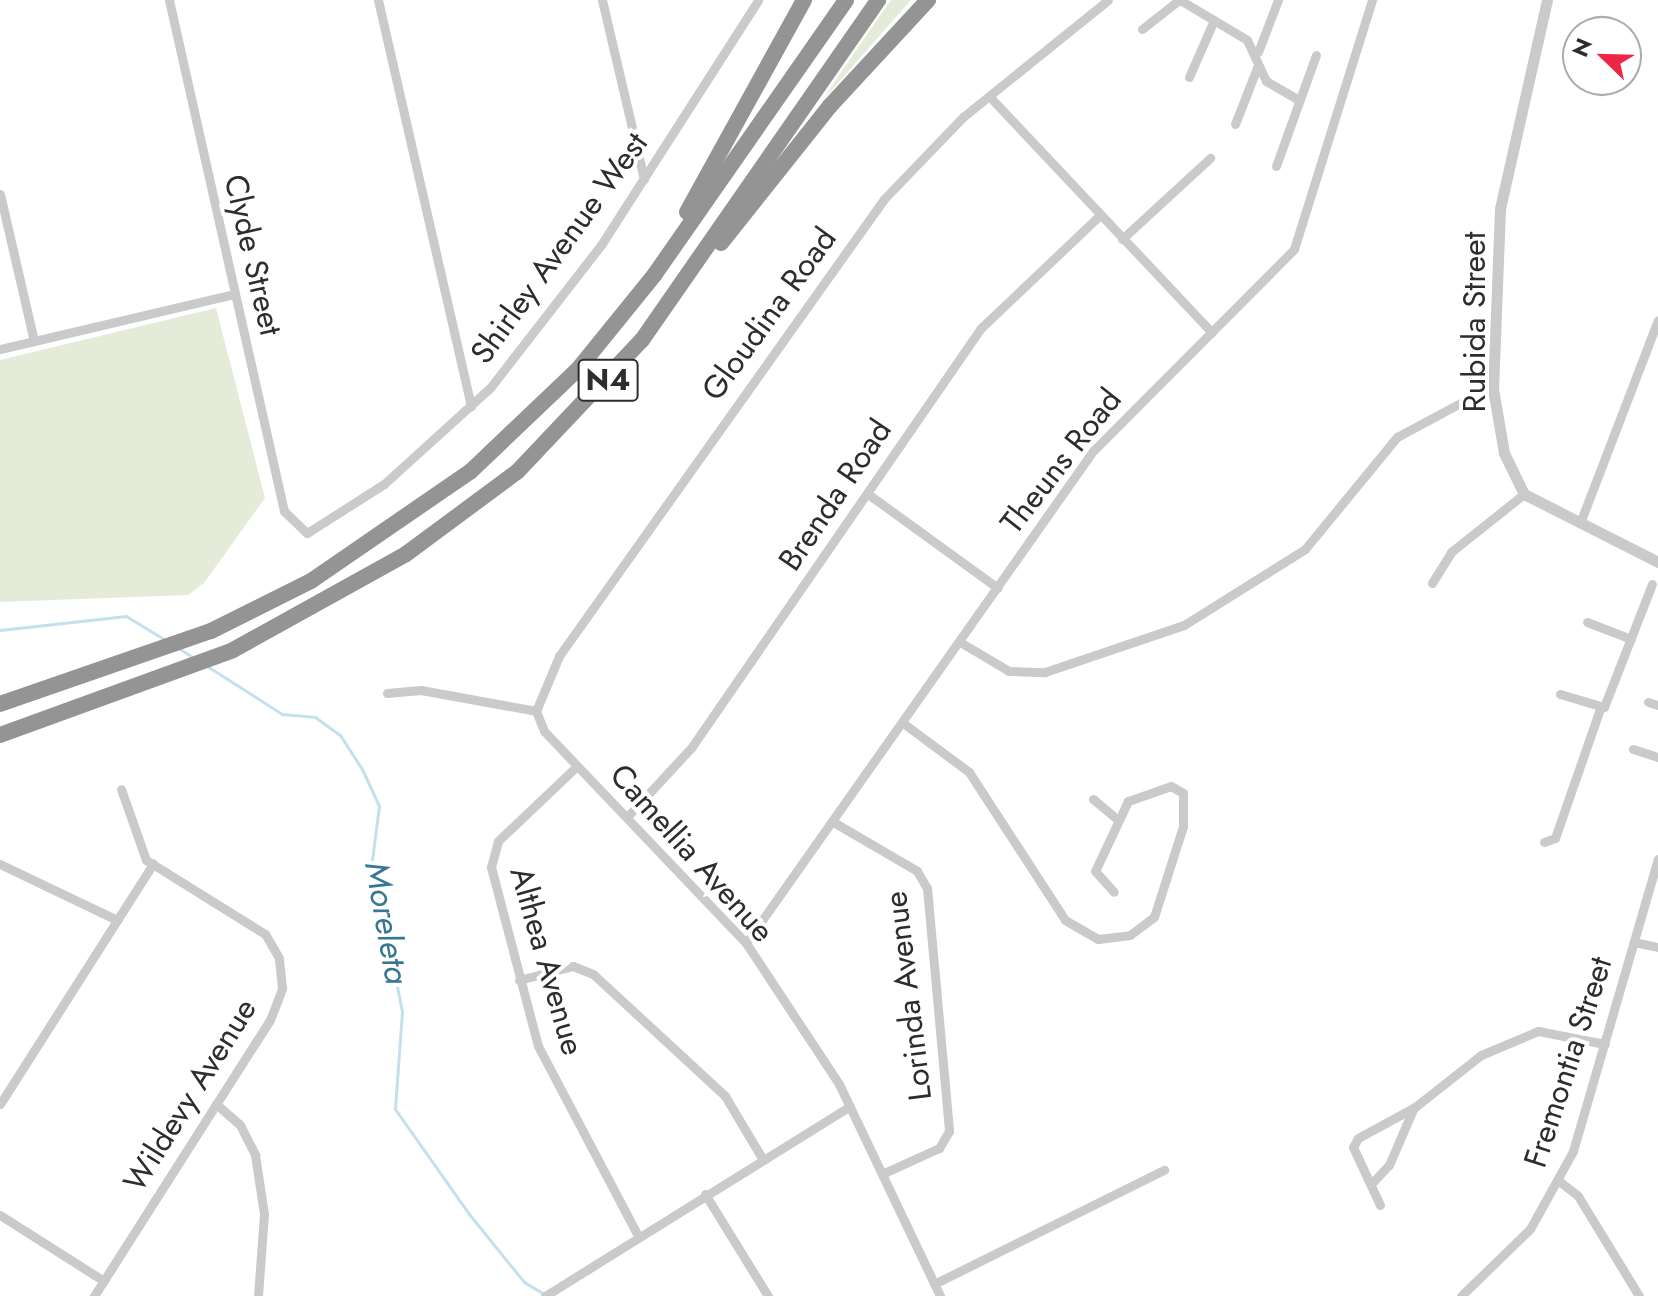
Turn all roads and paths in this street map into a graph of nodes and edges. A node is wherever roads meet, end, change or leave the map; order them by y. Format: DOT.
graph roads {
  1 [pos="169,0"];
  2 [pos="378,0"];
  3 [pos="602,0"];
  4 [pos="758,0"];
  5 [pos="804,0"];
  6 [pos="846,0"];
  7 [pos="878,0"];
  8 [pos="928,0"];
  9 [pos="1108,0"];
  10 [pos="1180,0"];
  11 [pos="1278,0"];
  12 [pos="1372,0"];
  13 [pos="1547,0"];
  14 [pos="1214,20"];
  15 [pos="1142,29"];
  16 [pos="1258,52"];
  17 [pos="1316,55"];
  18 [pos="1258,65"];
  19 [pos="1189,77"];
  20 [pos="989,96"];
  21 [pos="1299,100"];
  22 [pos="1235,124"];
  23 [pos="1210,158"];
  24 [pos="1276,166"];
  25 [pos="644,179"];
  26 [pos="0,194"];
  27 [pos="1100,215"];
  28 [pos="1122,239"];
  29 [pos="655,274"];
  30 [pos="235,294"];
  31 [pos="1658,320"];
  32 [pos="1212,333"];
  33 [pos="642,340"];
  34 [pos="34,341"];
  35 [pos="0,349"];
  36 [pos="1466,400"];
  37 [pos="471,407"];
  38 [pos="868,494"];
  39 [pos="1524,494"];
  40 [pos="288,521"];
  41 [pos="1580,523"];
  42 [pos="1658,562"];
  43 [pos="1432,583"];
  44 [pos="1652,584"];
  45 [pos="998,588"];
  46 [pos="1587,622"];
  47 [pos="1631,639"];
  48 [pos="960,642"];
  49 [pos="387,693"];
  50 [pos="1560,694"];
  51 [pos="0,704"];
  52 [pos="1600,709"];
  53 [pos="536,711"];
  54 [pos="903,723"];
  55 [pos="0,735"];
  56 [pos="1633,749"];
  57 [pos="1658,757"];
  58 [pos="577,766"];
  59 [pos="121,789"];
  60 [pos="1093,799"];
  61 [pos="627,817"];
  62 [pos="1117,819"];
  63 [pos="835,823"];
  64 [pos="1544,842"];
  65 [pos="1658,859"];
  66 [pos="0,864"];
  67 [pos="153,864"];
  68 [pos="1114,892"];
  69 [pos="117,920"];
  70 [pos="1634,942"];
  71 [pos="746,943"];
  72 [pos="1658,947"];
  73 [pos="519,980"];
  74 [pos="1605,1044"];
  75 [pos="0,1104"];
  76 [pos="216,1104"];
  77 [pos="850,1106"];
  78 [pos="1415,1107"];
  79 [pos="762,1158"];
  80 [pos="1164,1170"];
  81 [pos="884,1173"];
  82 [pos="1559,1181"];
  83 [pos="1372,1183"];
  84 [pos="705,1194"];
  85 [pos="1380,1205"];
  86 [pos="0,1215"];
  87 [pos="637,1234"];
  88 [pos="104,1281"];
  89 [pos="934,1284"];
  90 [pos="94,1296"];
  91 [pos="258,1296"];
  92 [pos="545,1296"];
  93 [pos="768,1296"];
  94 [pos="940,1296"];
  95 [pos="1461,1296"];
  96 [pos="1639,1296"];
  1 -- 30 [label="street, Clyde Street"];
  2 -- 37 [label="street"];
  3 -- 25 [label="street"];
  4 -- 25 [label="street, Shirley Avenue West"];
  5 -- 29 [label="highway"];
  6 -- 29 [label="highway, N4"];
  7 -- 33 [label="highway, N4"];
  8 -- 33 [label="highway"];
  9 -- 20 [label="street, Gloudina Road"];
  10 -- 14 [label="street"];
  10 -- 15 [label="street"];
  11 -- 16 [label="street"];
  12 -- 32 [label="street, Theuns Road"];
  13 -- 39 [label="street, Rubida Street"];
  14 -- 16 [label="street"];
  14 -- 19 [label="street"];
  16 -- 18 [label="street"];
  17 -- 21 [label="street"];
  18 -- 21 [label="street"];
  18 -- 22 [label="street"];
  20 -- 27 [label="street"];
  20 -- 53 [label="street, Gloudina Road"];
  21 -- 24 [label="street"];
  23 -- 28 [label="street"];
  25 -- 37 [label="street, Shirley Avenue West"];
  26 -- 34 [label="street"];
  27 -- 28 [label="street"];
  27 -- 38 [label="street, Brenda Road"];
  28 -- 32 [label="street"];
  29 -- 51 [label="highway, N4"];
  30 -- 34 [label="street"];
  30 -- 40 [label="street, Clyde Street"];
  31 -- 41 [label="street"];
  32 -- 45 [label="street, Theuns Road"];
  33 -- 55 [label="highway, N4"];
  34 -- 35 [label="street"];
  36 -- 48 [label="street"];
  37 -- 40 [label="street, Shirley Avenue West"];
  38 -- 45 [label="street"];
  38 -- 61 [label="street, Brenda Road"];
  39 -- 41 [label="street"];
  39 -- 43 [label="street"];
  41 -- 42 [label="street"];
  44 -- 47 [label="street"];
  45 -- 48 [label="street, Theuns Road"];
  46 -- 47 [label="street"];
  47 -- 52 [label="street"];
  48 -- 54 [label="street, Theuns Road"];
  49 -- 53 [label="street"];
  50 -- 52 [label="street"];
  52 -- 64 [label="street"];
  53 -- 58 [label="street, Camellia Avenue"];
  54 -- 62 [label="street"];
  54 -- 63 [label="street, Theuns Road"];
  56 -- 57 [label="street"];
  58 -- 61 [label="street, Camellia Avenue"];
  58 -- 73 [label="street, Althea Avenue"];
  59 -- 67 [label="street"];
  60 -- 62 [label="street"];
  61 -- 71 [label="street, Camellia Avenue"];
  62 -- 68 [label="street"];
  63 -- 71 [label="street, Theuns Road"];
  63 -- 81 [label="street, Lorinda Avenue"];
  65 -- 70 [label="street, Fremontia Street"];
  66 -- 69 [label="street"];
  67 -- 69 [label="street"];
  67 -- 76 [label="street, Wildevy Avenue"];
  69 -- 75 [label="street"];
  70 -- 72 [label="street"];
  70 -- 74 [label="street, Fremontia Street"];
  71 -- 77 [label="street, Camellia Avenue"];
  73 -- 79 [label="street"];
  73 -- 87 [label="street, Althea Avenue"];
  74 -- 78 [label="street"];
  74 -- 82 [label="street, Fremontia Street"];
  76 -- 88 [label="street, Wildevy Avenue"];
  76 -- 91 [label="street"];
  77 -- 79 [label="street"];
  77 -- 81 [label="street, Camellia Avenue"];
  78 -- 83 [label="street"];
  78 -- 83 [label="street"];
  79 -- 84 [label="street"];
  80 -- 89 [label="street"];
  81 -- 89 [label="street, Camellia Avenue"];
  82 -- 95 [label="street, Fremontia Street"];
  82 -- 96 [label="street"];
  83 -- 85 [label="street"];
  84 -- 87 [label="street"];
  84 -- 93 [label="street"];
  86 -- 88 [label="street"];
  87 -- 92 [label="street"];
  88 -- 90 [label="street, Wildevy Avenue"];
  89 -- 94 [label="street, Camellia Avenue"];
}
